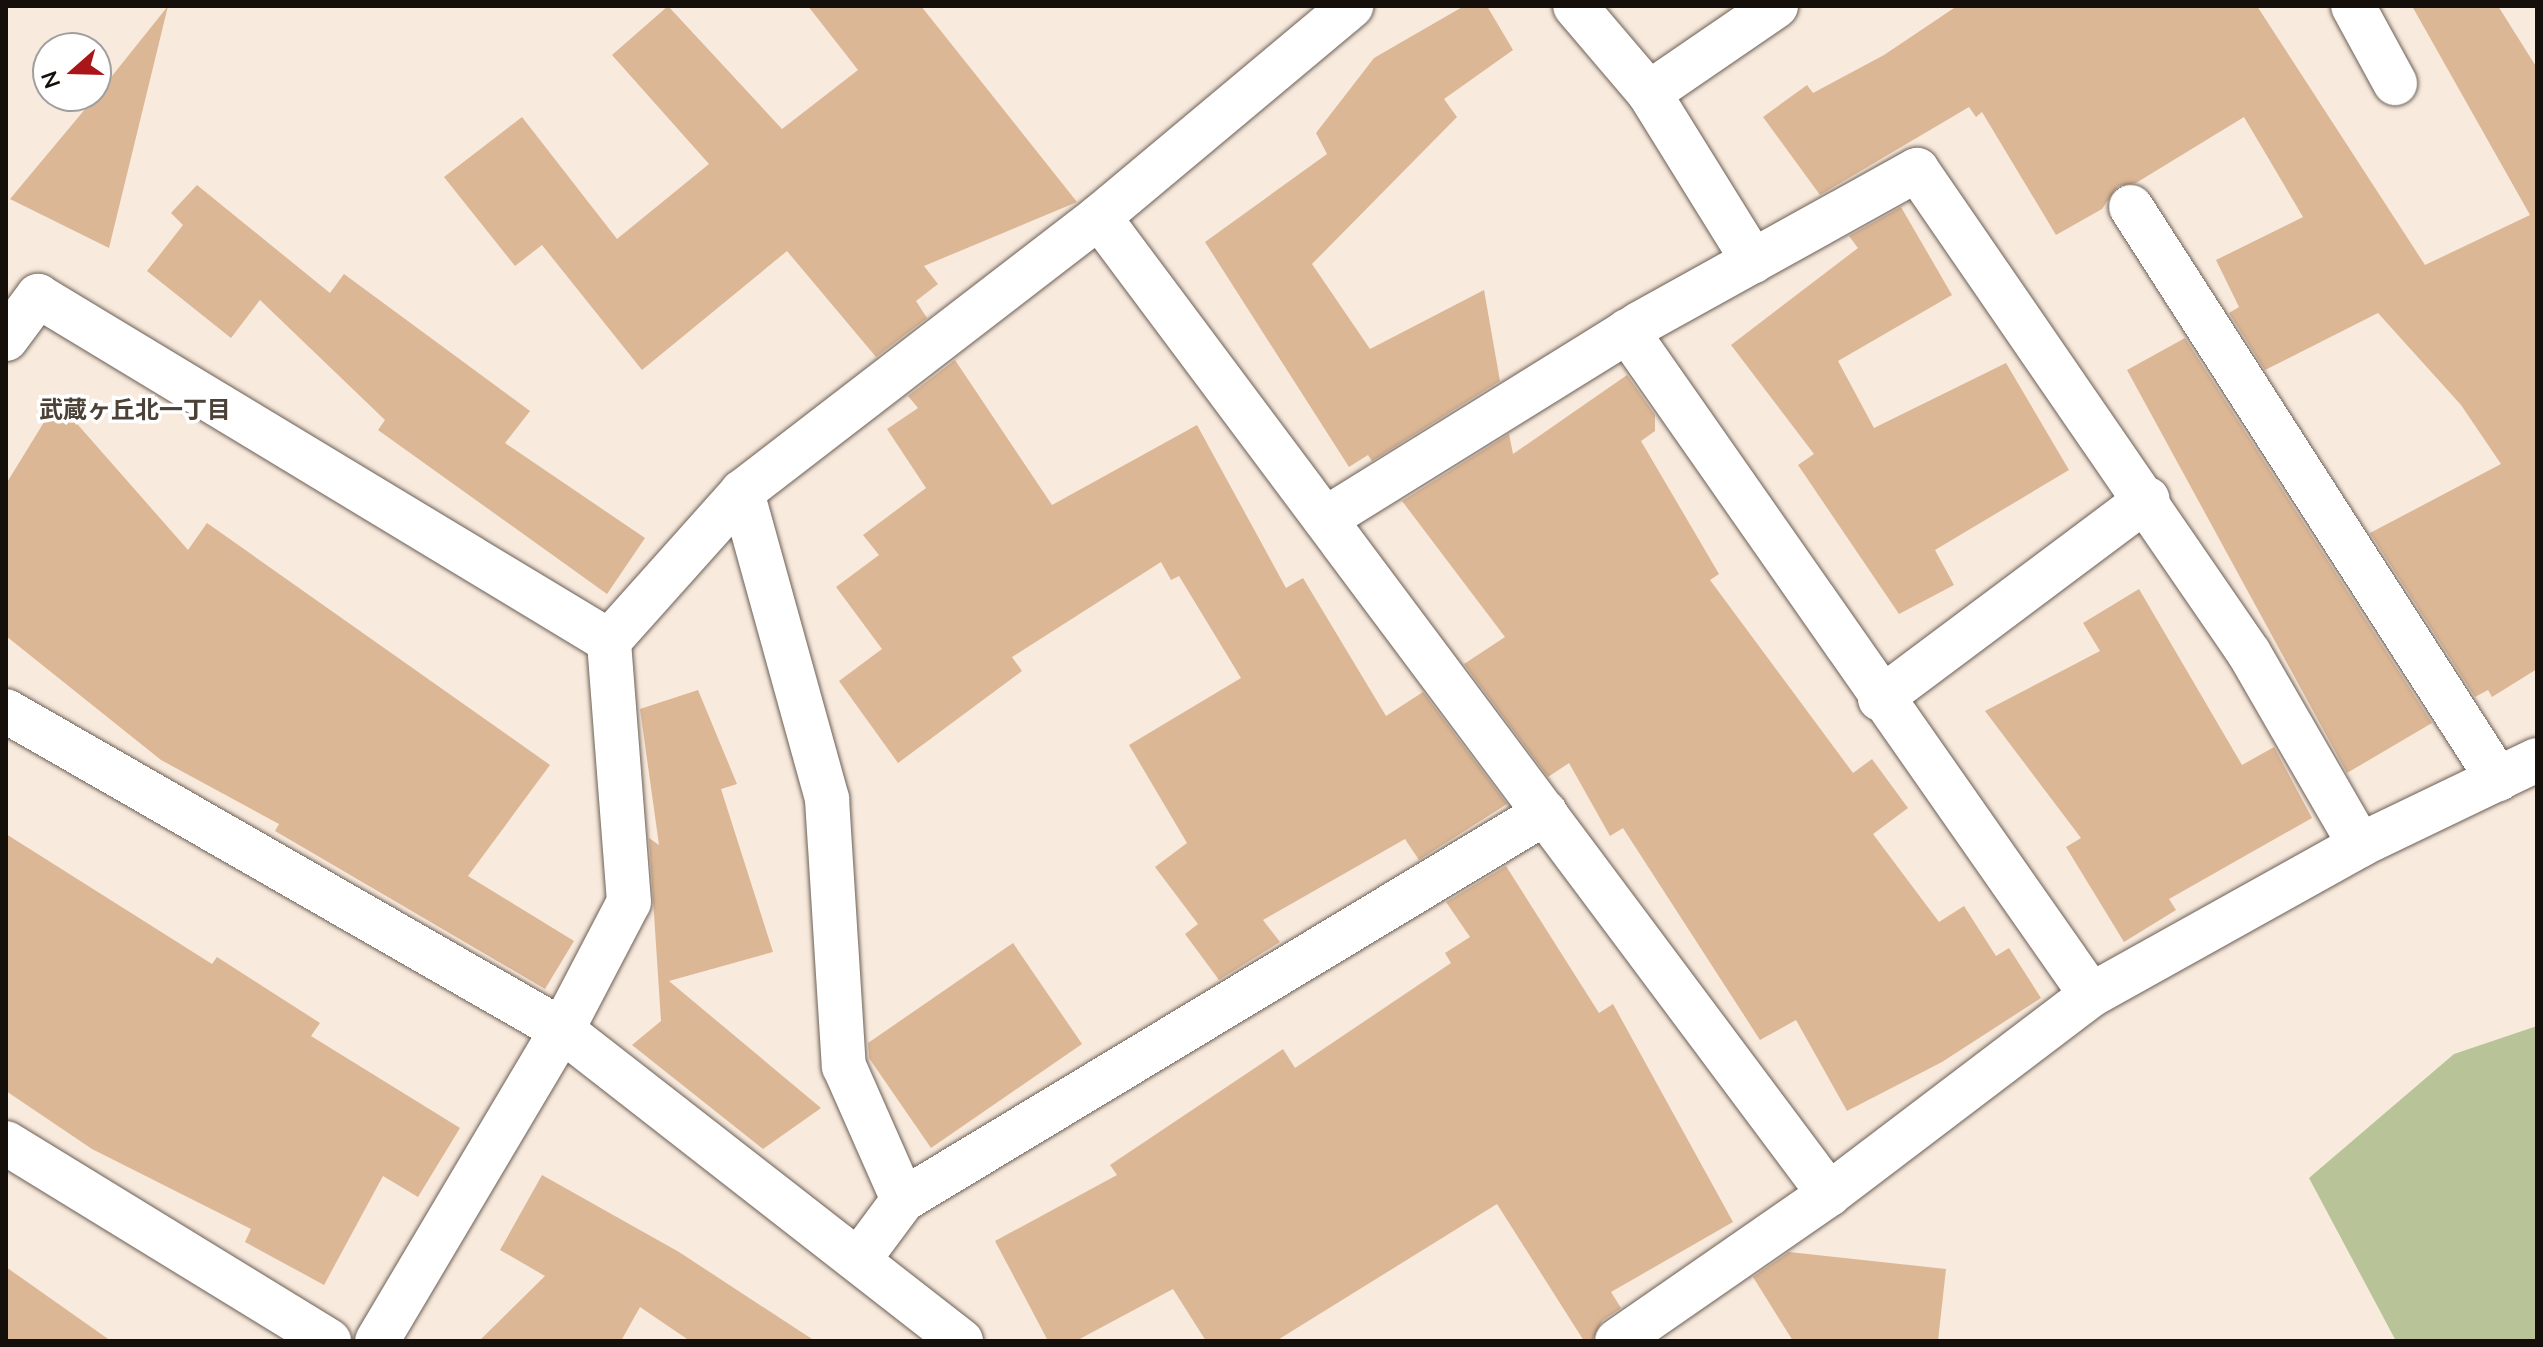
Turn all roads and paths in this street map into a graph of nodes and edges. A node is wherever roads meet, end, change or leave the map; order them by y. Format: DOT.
graph roads {
  1 [pos="1351,6"];
  2 [pos="1575,6"];
  3 [pos="1776,6"];
  4 [pos="2353,6"];
  5 [pos="2395,83"];
  6 [pos="1649,93"];
  7 [pos="2131,207"];
  8 [pos="1099,217"];
  9 [pos="1753,261"];
  10 [pos="1627,331"];
  11 [pos="6,339"];
  12 [pos="742,492"];
  13 [pos="2147,499"];
  14 [pos="1325,519"];
  15 [pos="609,641"];
  16 [pos="1880,699"];
  17 [pos="6,711"];
  18 [pos="2537,760"];
  19 [pos="2498,779"];
  20 [pos="1545,813"];
  21 [pos="2360,845"];
  22 [pos="2091,995"];
  23 [pos="562,1030"];
  24 [pos="6,1143"];
  25 [pos="1829,1194"];
  26 [pos="903,1200"];
  27 [pos="860,1258"];
  28 [pos="329,1341"];
  29 [pos="377,1341"];
  30 [pos="961,1341"];
  31 [pos="1617,1341"];
  1 -- 8 [label="street"];
  2 -- 6 [label="street"];
  3 -- 6 [label="street"];
  4 -- 5 [label="street"];
  6 -- 9 [label="street"];
  7 -- 19 [label="street"];
  8 -- 12 [label="street"];
  8 -- 14 [label="street"];
  9 -- 10 [label="street"];
  9 -- 13 [label="street"];
  10 -- 14 [label="street"];
  10 -- 16 [label="street"];
  11 -- 15 [label="street"];
  12 -- 15 [label="street"];
  12 -- 26 [label="street"];
  13 -- 16 [label="street"];
  13 -- 21 [label="street"];
  14 -- 20 [label="street"];
  15 -- 23 [label="street"];
  16 -- 22 [label="street"];
  17 -- 23 [label="street"];
  18 -- 19 [label="street"];
  19 -- 21 [label="street"];
  20 -- 25 [label="street"];
  20 -- 26 [label="street"];
  21 -- 22 [label="street"];
  22 -- 25 [label="street"];
  23 -- 27 [label="street"];
  23 -- 29 [label="street"];
  24 -- 28 [label="street"];
  25 -- 31 [label="street"];
  26 -- 27 [label="street"];
  27 -- 30 [label="street"];
}
